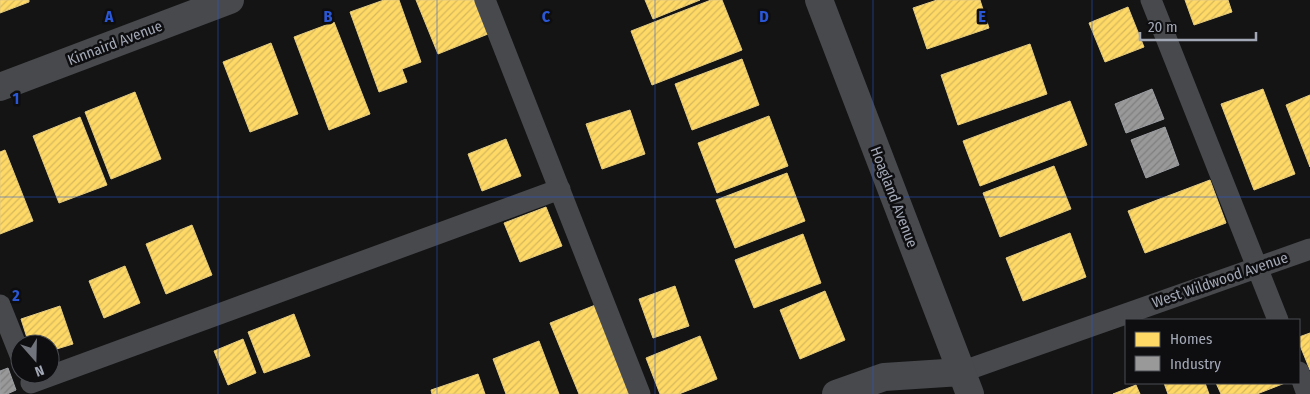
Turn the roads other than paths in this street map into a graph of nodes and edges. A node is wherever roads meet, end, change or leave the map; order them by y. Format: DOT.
graph roads {
  1 [pos="230,0"];
  2 [pos="485,0"];
  3 [pos="819,0"];
  4 [pos="1151,0"];
  5 [pos="0,87"];
  6 [pos="560,189"];
  7 [pos="1310,248"];
  8 [pos="1257,267"];
  9 [pos="0,305"];
  10 [pos="1125,319"];
  11 [pos="1126,319"];
  12 [pos="1278,319"];
  13 [pos="12,334"];
  14 [pos="60,374"];
  15 [pos="1300,375"];
  16 [pos="965,383"];
  17 [pos="640,394"];
  18 [pos="836,394"];
  19 [pos="940,394"];
  20 [pos="1307,394"];
  1 -- 5 [label="street, Kinnaird Avenue"];
  2 -- 6 [label="lane"];
  3 -- 16 [label="street, Hoagland Avenue"];
  4 -- 8 [label="lane"];
  6 -- 14 [label="lane"];
  6 -- 17 [label="lane"];
  7 -- 8 [label="lane, West Wildwood Avenue"];
  8 -- 11 [label="lane, West Wildwood Avenue"];
  8 -- 12 [label="lane"];
  9 -- 13 [label="lane"];
  10 -- 16 [label="lane, West Wildwood Avenue"];
  15 -- 20 [label="lane"];
  16 -- 18 [label="street, West Wildwood Avenue"];
  16 -- 19 [label="street, West Wildwood Avenue"];
}
